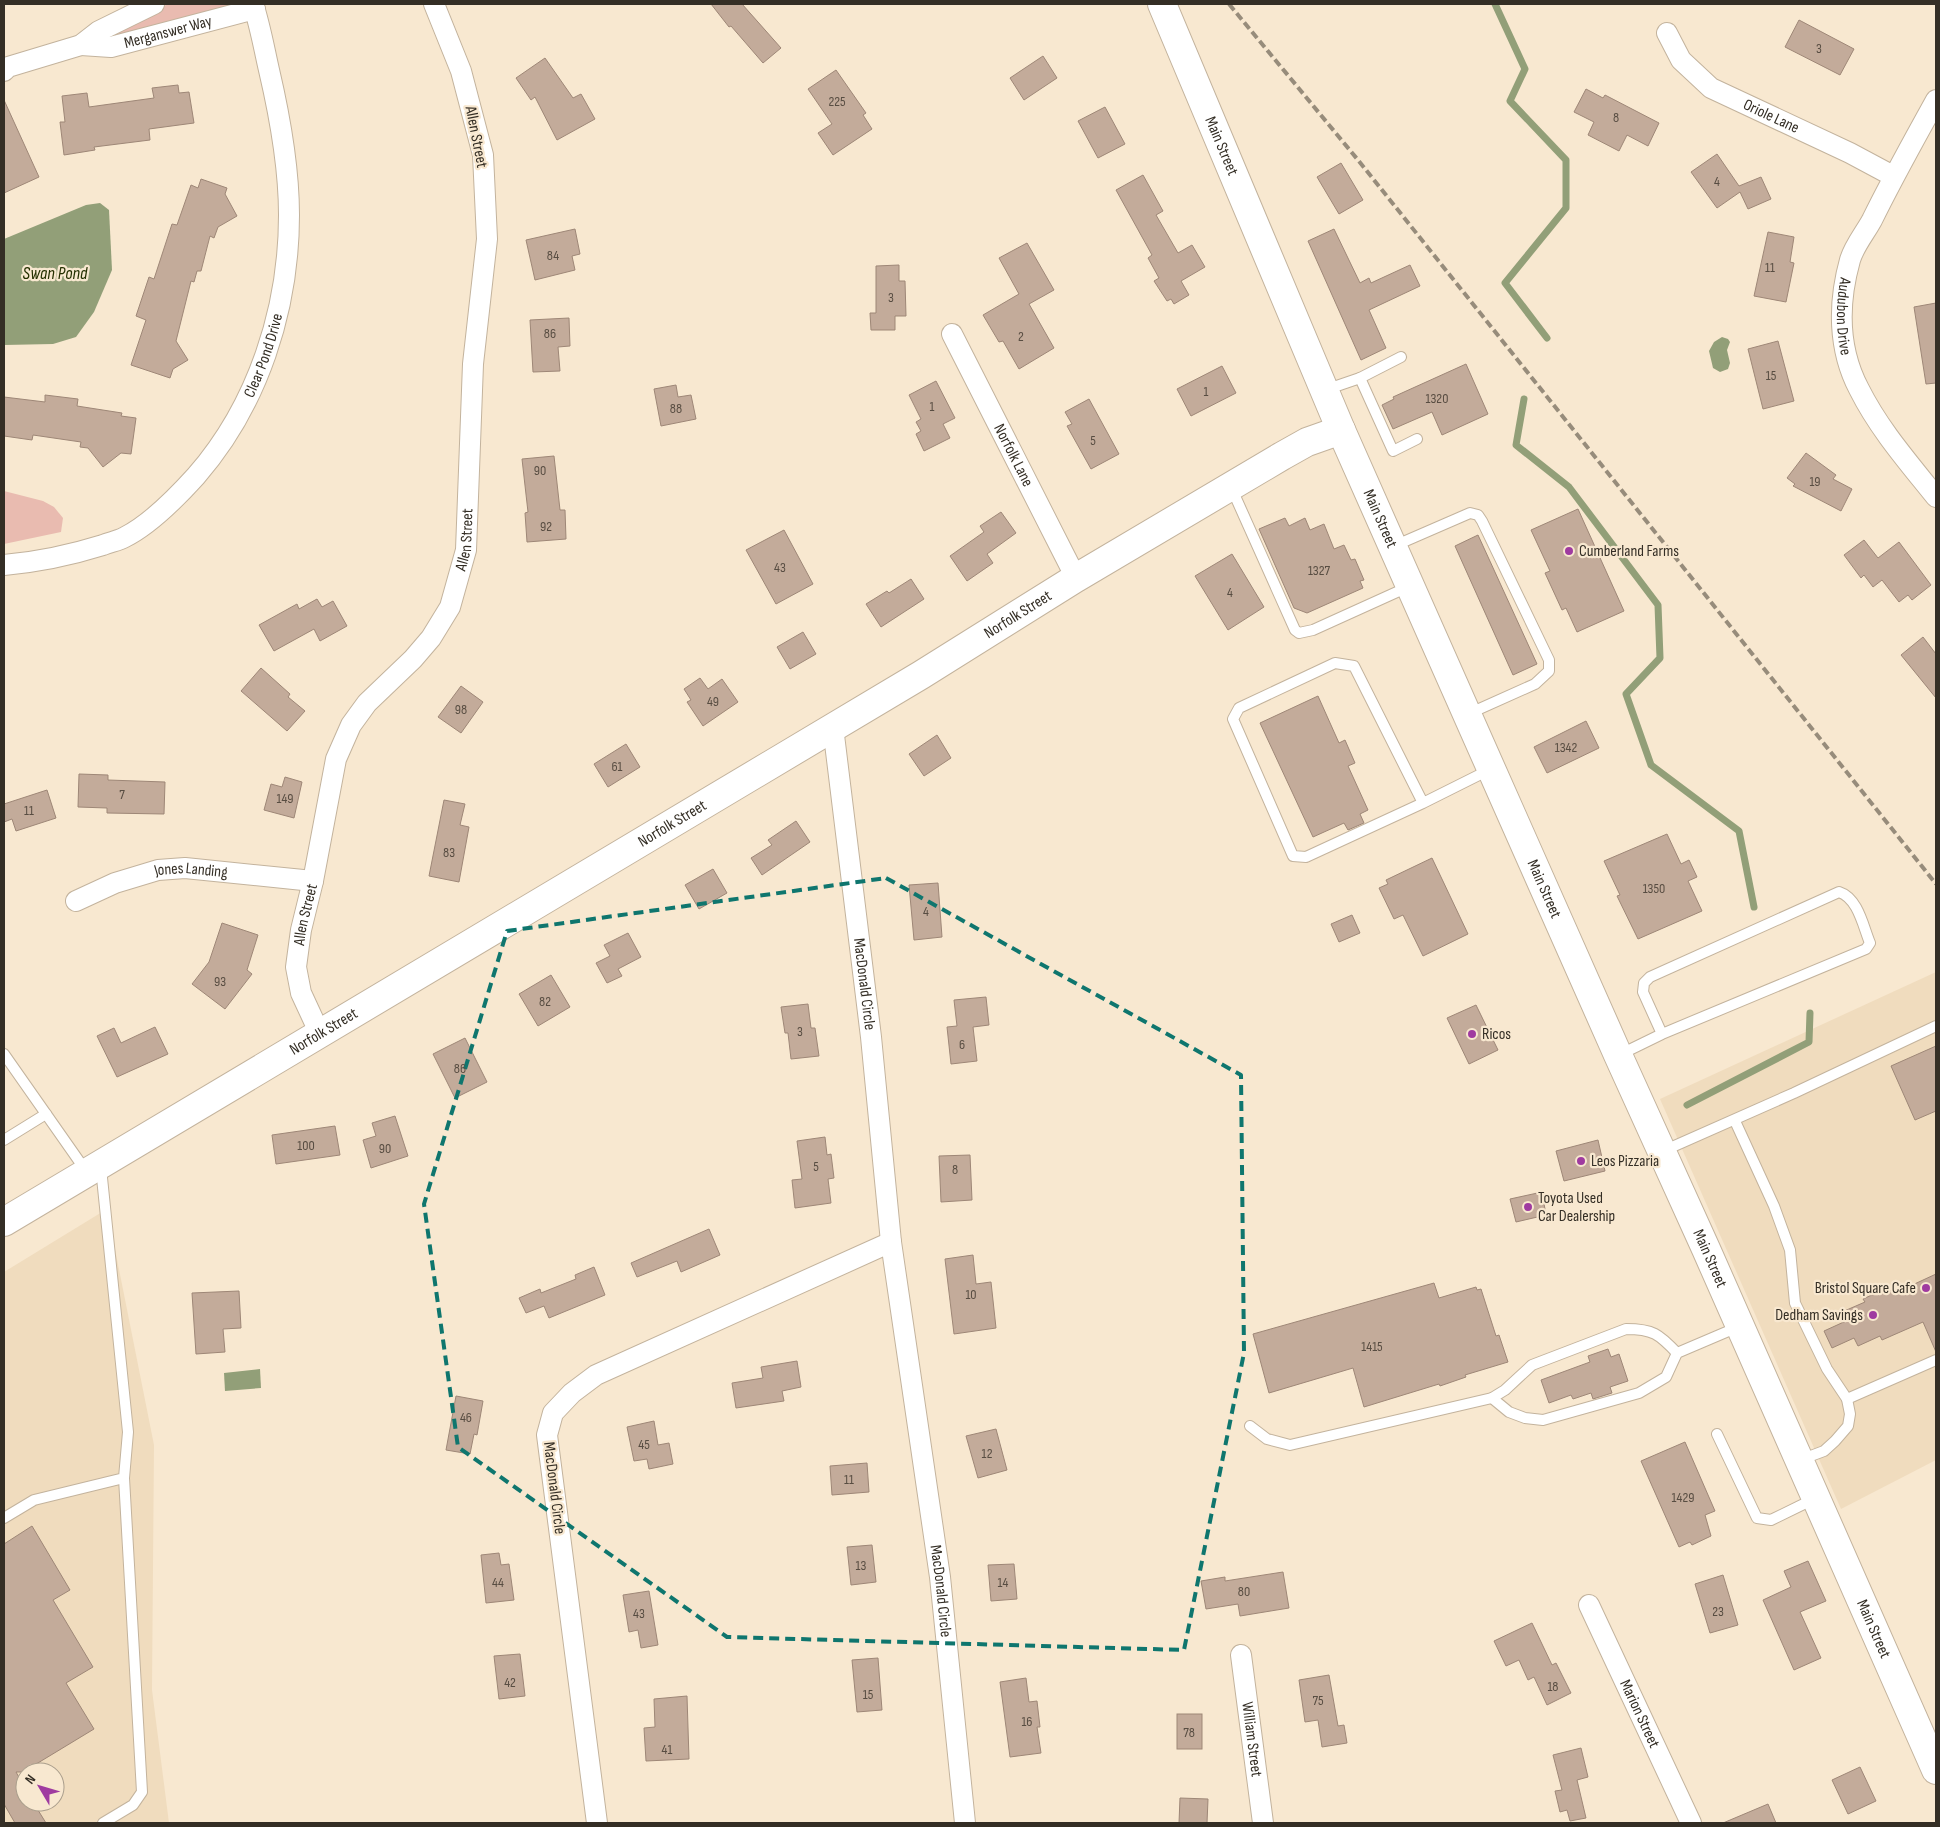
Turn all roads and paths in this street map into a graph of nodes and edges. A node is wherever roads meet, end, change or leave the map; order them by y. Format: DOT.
graph roads {
  1 [pos="154,4"];
  2 [pos="434,4"];
  3 [pos="1162,4"];
  4 [pos="254,7"];
  5 [pos="1667,33"];
  6 [pos="80,45"];
  7 [pos="5,68"];
  8 [pos="1936,100"];
  9 [pos="1893,176"];
  10 [pos="952,334"];
  11 [pos="1401,357"];
  12 [pos="1360,378"];
  13 [pos="1324,390"];
  14 [pos="1341,430"];
  15 [pos="1417,439"];
  16 [pos="1231,486"];
  17 [pos="1936,497"];
  18 [pos="1393,547"];
  19 [pos="4,566"];
  20 [pos="1076,578"];
  21 [pos="1411,586"];
  22 [pos="1468,714"];
  23 [pos="832,727"];
  24 [pos="1492,768"];
  25 [pos="1423,804"];
  26 [pos="313,881"];
  27 [pos="76,901"];
  28 [pos="1936,1026"];
  29 [pos="320,1034"];
  30 [pos="1662,1034"];
  31 [pos="4,1054"];
  32 [pos="1618,1056"];
  33 [pos="46,1114"];
  34 [pos="1735,1121"];
  35 [pos="4,1140"];
  36 [pos="1662,1152"];
  37 [pos="94,1168"];
  38 [pos="4,1222"];
  39 [pos="891,1242"];
  40 [pos="1740,1326"];
  41 [pos="1677,1353"];
  42 [pos="1936,1360"];
  43 [pos="1492,1398"];
  44 [pos="1847,1399"];
  45 [pos="1250,1426"];
  46 [pos="1717,1434"];
  47 [pos="1799,1460"];
  48 [pos="124,1478"];
  49 [pos="1816,1498"];
  50 [pos="4,1518"];
  51 [pos="1589,1605"];
  52 [pos="1241,1655"];
  53 [pos="1936,1770"];
  54 [pos="103,1823"];
  55 [pos="597,1823"];
  56 [pos="965,1823"];
  57 [pos="1263,1823"];
  58 [pos="1691,1823"];
  1 -- 6 [label="street, Merganswer Way"];
  2 -- 26 [label="street, Allen Street"];
  3 -- 13 [label="main road, Main Street"];
  4 -- 6 [label="street, Merganswer Way"];
  4 -- 19 [label="street, Clear Pond Drive"];
  5 -- 9 [label="street, Oriole Lane"];
  6 -- 7 [label="street, Merganswer Way"];
  8 -- 9 [label="street, Audubon Drive"];
  9 -- 17 [label="street, Audubon Drive"];
  10 -- 20 [label="street, Norfolk Lane"];
  11 -- 12 [label="lane"];
  12 -- 13 [label="lane"];
  12 -- 15 [label="lane"];
  13 -- 14 [label="main road, Main Street"];
  14 -- 16 [label="main road, Norfolk Street"];
  14 -- 18 [label="main road, Main Street"];
  16 -- 20 [label="main road, Norfolk Street"];
  16 -- 21 [label="lane"];
  18 -- 21 [label="main road, Main Street"];
  18 -- 22 [label="lane"];
  20 -- 23 [label="main road, Norfolk Street"];
  21 -- 22 [label="main road, Main Street"];
  22 -- 24 [label="main road, Main Street"];
  23 -- 29 [label="main road, Norfolk Street"];
  23 -- 39 [label="street, MacDonald Circle"];
  24 -- 25 [label="lane"];
  24 -- 32 [label="main road, Main Street"];
  25 -- 25 [label="lane"];
  26 -- 27 [label="street, Jones Landing"];
  26 -- 29 [label="street, Allen Street"];
  28 -- 34 [label="lane"];
  29 -- 37 [label="main road, Norfolk Street"];
  30 -- 30 [label="lane"];
  30 -- 32 [label="lane"];
  31 -- 33 [label="lane"];
  32 -- 36 [label="main road, Main Street"];
  33 -- 35 [label="lane"];
  33 -- 37 [label="lane"];
  34 -- 36 [label="lane"];
  34 -- 44 [label="lane"];
  36 -- 40 [label="main road, Main Street"];
  37 -- 38 [label="main road, Norfolk Street"];
  37 -- 48 [label="lane"];
  39 -- 55 [label="street, MacDonald Circle"];
  39 -- 56 [label="street, MacDonald Circle"];
  40 -- 41 [label="lane"];
  40 -- 47 [label="main road, Main Street"];
  41 -- 43 [label="lane"];
  41 -- 43 [label="lane"];
  42 -- 44 [label="lane"];
  43 -- 45 [label="lane"];
  44 -- 47 [label="lane"];
  46 -- 49 [label="lane"];
  47 -- 49 [label="main road, Main Street"];
  48 -- 50 [label="lane"];
  48 -- 54 [label="lane"];
  49 -- 53 [label="main road, Main Street"];
  51 -- 58 [label="street, Marion Street"];
  52 -- 57 [label="street, William Street"];
}
